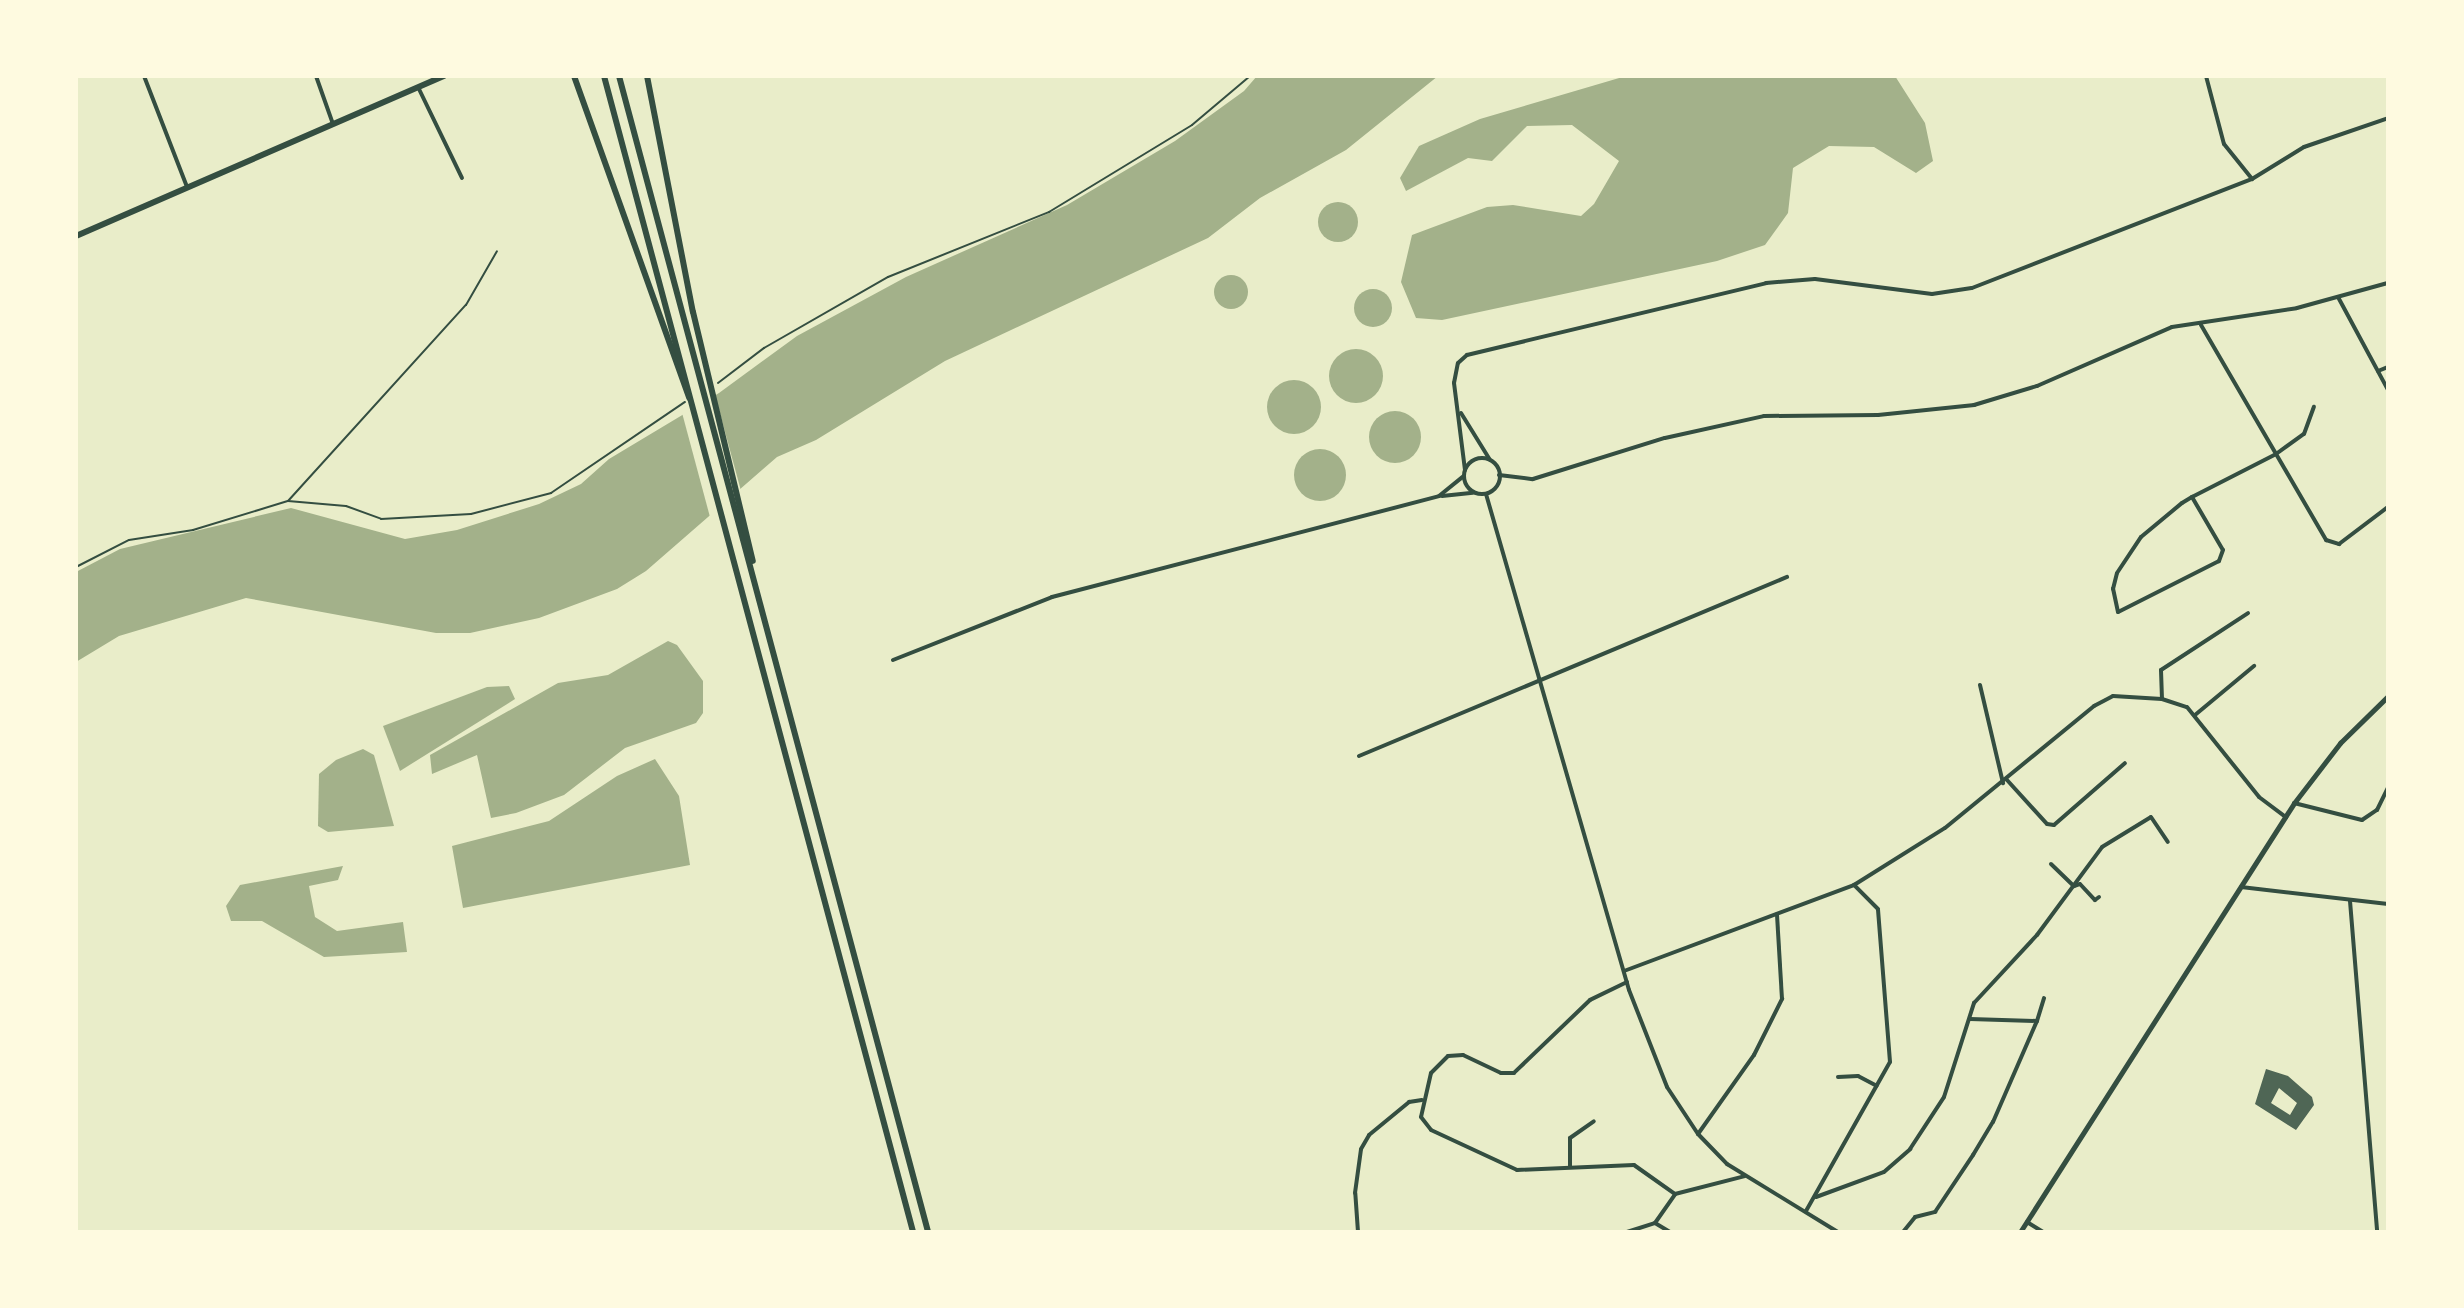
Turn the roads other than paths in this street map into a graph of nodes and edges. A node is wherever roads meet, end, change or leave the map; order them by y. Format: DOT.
graph roads {
  1 [pos="144,76"];
  2 [pos="316,76"];
  3 [pos="444,76"];
  4 [pos="574,76"];
  5 [pos="604,76"];
  6 [pos="619,76"];
  7 [pos="647,76"];
  8 [pos="2206,76"];
  9 [pos="418,87"];
  10 [pos="2388,118"];
  11 [pos="333,124"];
  12 [pos="462,178"];
  13 [pos="2252,179"];
  14 [pos="187,187"];
  15 [pos="76,236"];
  16 [pos="2388,283"];
  17 [pos="2338,297"];
  18 [pos="2201,325"];
  19 [pos="700,366"];
  20 [pos="2388,367"];
  21 [pos="2378,371"];
  22 [pos="682,380"];
  23 [pos="2388,390"];
  24 [pos="2314,407"];
  25 [pos="1460,411"];
  26 [pos="2276,454"];
  27 [pos="1491,461"];
  28 [pos="1464,473"];
  29 [pos="1499,475"];
  30 [pos="1475,493"];
  31 [pos="1486,494"];
  32 [pos="1439,496"];
  33 [pos="2192,497"];
  34 [pos="2388,507"];
  35 [pos="1787,577"];
  36 [pos="2248,613"];
  37 [pos="893,660"];
  38 [pos="2254,666"];
  39 [pos="1538,680"];
  40 [pos="1980,685"];
  41 [pos="2388,696"];
  42 [pos="2162,699"];
  43 [pos="2195,715"];
  44 [pos="1359,756"];
  45 [pos="2125,763"];
  46 [pos="2005,781"];
  47 [pos="2388,787"];
  48 [pos="2294,803"];
  49 [pos="2286,817"];
  50 [pos="2168,842"];
  51 [pos="2051,864"];
  52 [pos="1854,885"];
  53 [pos="2074,886"];
  54 [pos="2241,887"];
  55 [pos="2099,897"];
  56 [pos="2350,901"];
  57 [pos="2388,904"];
  58 [pos="1777,913"];
  59 [pos="1624,971"];
  60 [pos="1627,982"];
  61 [pos="2044,998"];
  62 [pos="1970,1019"];
  63 [pos="2037,1021"];
  64 [pos="1838,1077"];
  65 [pos="1877,1086"];
  66 [pos="1422,1100"];
  67 [pos="1594,1121"];
  68 [pos="1698,1134"];
  69 [pos="1570,1167"];
  70 [pos="1748,1176"];
  71 [pos="1675,1194"];
  72 [pos="1816,1197"];
  73 [pos="1806,1211"];
  74 [pos="2027,1222"];
  75 [pos="1655,1223"];
  76 [pos="913,1232"];
  77 [pos="928,1232"];
  78 [pos="1358,1232"];
  79 [pos="1627,1232"];
  80 [pos="1670,1232"];
  81 [pos="1838,1232"];
  82 [pos="1873,1232"];
  83 [pos="1882,1232"];
  84 [pos="1903,1232"];
  85 [pos="2020,1232"];
  86 [pos="2043,1232"];
  87 [pos="2377,1232"];
  1 -- 14 [label="street"];
  2 -- 11 [label="street"];
  3 -- 9 [label="main road"];
  4 -- 22 [label="main road"];
  5 -- 22 [label="main road"];
  6 -- 19 [label="main road"];
  7 -- 19 [label="main road"];
  8 -- 13 [label="street"];
  9 -- 11 [label="main road"];
  9 -- 12 [label="street"];
  10 -- 13 [label="street"];
  11 -- 14 [label="main road"];
  13 -- 25 [label="street"];
  14 -- 15 [label="main road"];
  16 -- 17 [label="street"];
  17 -- 18 [label="street"];
  17 -- 21 [label="street"];
  18 -- 26 [label="street"];
  18 -- 29 [label="street"];
  19 -- 77 [label="main road"];
  20 -- 21 [label="street"];
  21 -- 23 [label="street"];
  22 -- 76 [label="main road"];
  24 -- 26 [label="street"];
  25 -- 27 [label="street"];
  25 -- 28 [label="street"];
  26 -- 33 [label="street"];
  26 -- 34 [label="street"];
  27 -- 28 [label="street"];
  27 -- 29 [label="street"];
  28 -- 30 [label="street"];
  28 -- 32 [label="street"];
  29 -- 31 [label="street"];
  30 -- 31 [label="street"];
  30 -- 32 [label="street"];
  31 -- 39 [label="street"];
  32 -- 37 [label="street"];
  33 -- 33 [label="street"];
  35 -- 39 [label="street"];
  36 -- 42 [label="street"];
  38 -- 43 [label="street"];
  39 -- 44 [label="street"];
  39 -- 59 [label="street"];
  40 -- 46 [label="street"];
  41 -- 48 [label="street"];
  42 -- 43 [label="street"];
  42 -- 46 [label="street"];
  43 -- 49 [label="street"];
  45 -- 46 [label="street"];
  46 -- 52 [label="street"];
  47 -- 48 [label="street"];
  48 -- 49 [label="street"];
  49 -- 54 [label="street"];
  50 -- 53 [label="street"];
  51 -- 53 [label="street"];
  52 -- 58 [label="street"];
  52 -- 65 [label="street"];
  53 -- 55 [label="street"];
  53 -- 62 [label="street"];
  54 -- 56 [label="street"];
  54 -- 74 [label="street"];
  56 -- 57 [label="street"];
  56 -- 87 [label="street"];
  58 -- 59 [label="street"];
  58 -- 68 [label="street"];
  59 -- 60 [label="street"];
  60 -- 66 [label="street"];
  60 -- 68 [label="street"];
  61 -- 63 [label="street"];
  62 -- 63 [label="street"];
  62 -- 72 [label="street"];
  63 -- 84 [label="street"];
  64 -- 65 [label="street"];
  65 -- 72 [label="street"];
  66 -- 69 [label="street"];
  66 -- 78 [label="street"];
  67 -- 69 [label="street"];
  68 -- 70 [label="street"];
  69 -- 71 [label="street"];
  70 -- 71 [label="street"];
  70 -- 73 [label="street"];
  71 -- 75 [label="street"];
  72 -- 73 [label="street"];
  73 -- 81 [label="street"];
  74 -- 85 [label="street"];
  74 -- 86 [label="street"];
  75 -- 79 [label="street"];
  75 -- 80 [label="street"];
  82 -- 83 [label="street"];
}
